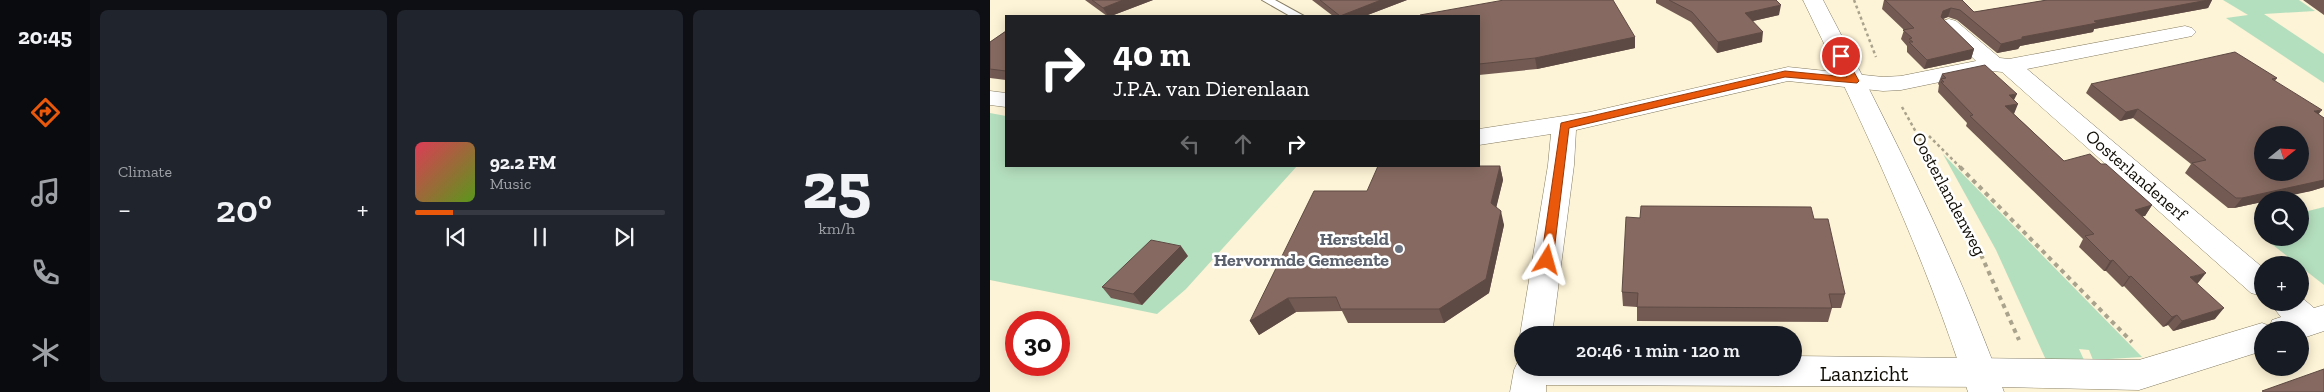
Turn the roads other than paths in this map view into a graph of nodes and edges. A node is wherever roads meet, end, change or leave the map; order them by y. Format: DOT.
graph roads {
  1 [pos="1267,0"];
  2 [pos="1813,0"];
  3 [pos="1296,15"];
  4 [pos="1948,25"];
  5 [pos="2185,32"];
  6 [pos="2001,65"];
  7 [pos="1854,81"];
  8 [pos="990,98"];
  9 [pos="1005,100"];
  10 [pos="1564,126"];
  11 [pos="1480,137"];
  12 [pos="2254,277"];
  13 [pos="1537,326"];
  14 [pos="2254,340"];
  15 [pos="1530,376"];
  16 [pos="1983,382"];
  17 [pos="2106,384"];
  1 -- 3 [label="lane"];
  2 -- 7 [label="street, Oosterlandenweg"];
  4 -- 6 [label="street, Oosterlandenerf"];
  5 -- 6 [label="street"];
  6 -- 7 [label="street"];
  6 -- 12 [label="street, Oosterlandenerf"];
  7 -- 10 [label="street"];
  7 -- 16 [label="street, Oosterlandenweg"];
  8 -- 9 [label="street"];
  10 -- 11 [label="street"];
  10 -- 13 [label="street"];
  14 -- 17 [label="street"];
  15 -- 16 [label="street, Laanzicht"];
  16 -- 17 [label="street"];
}
